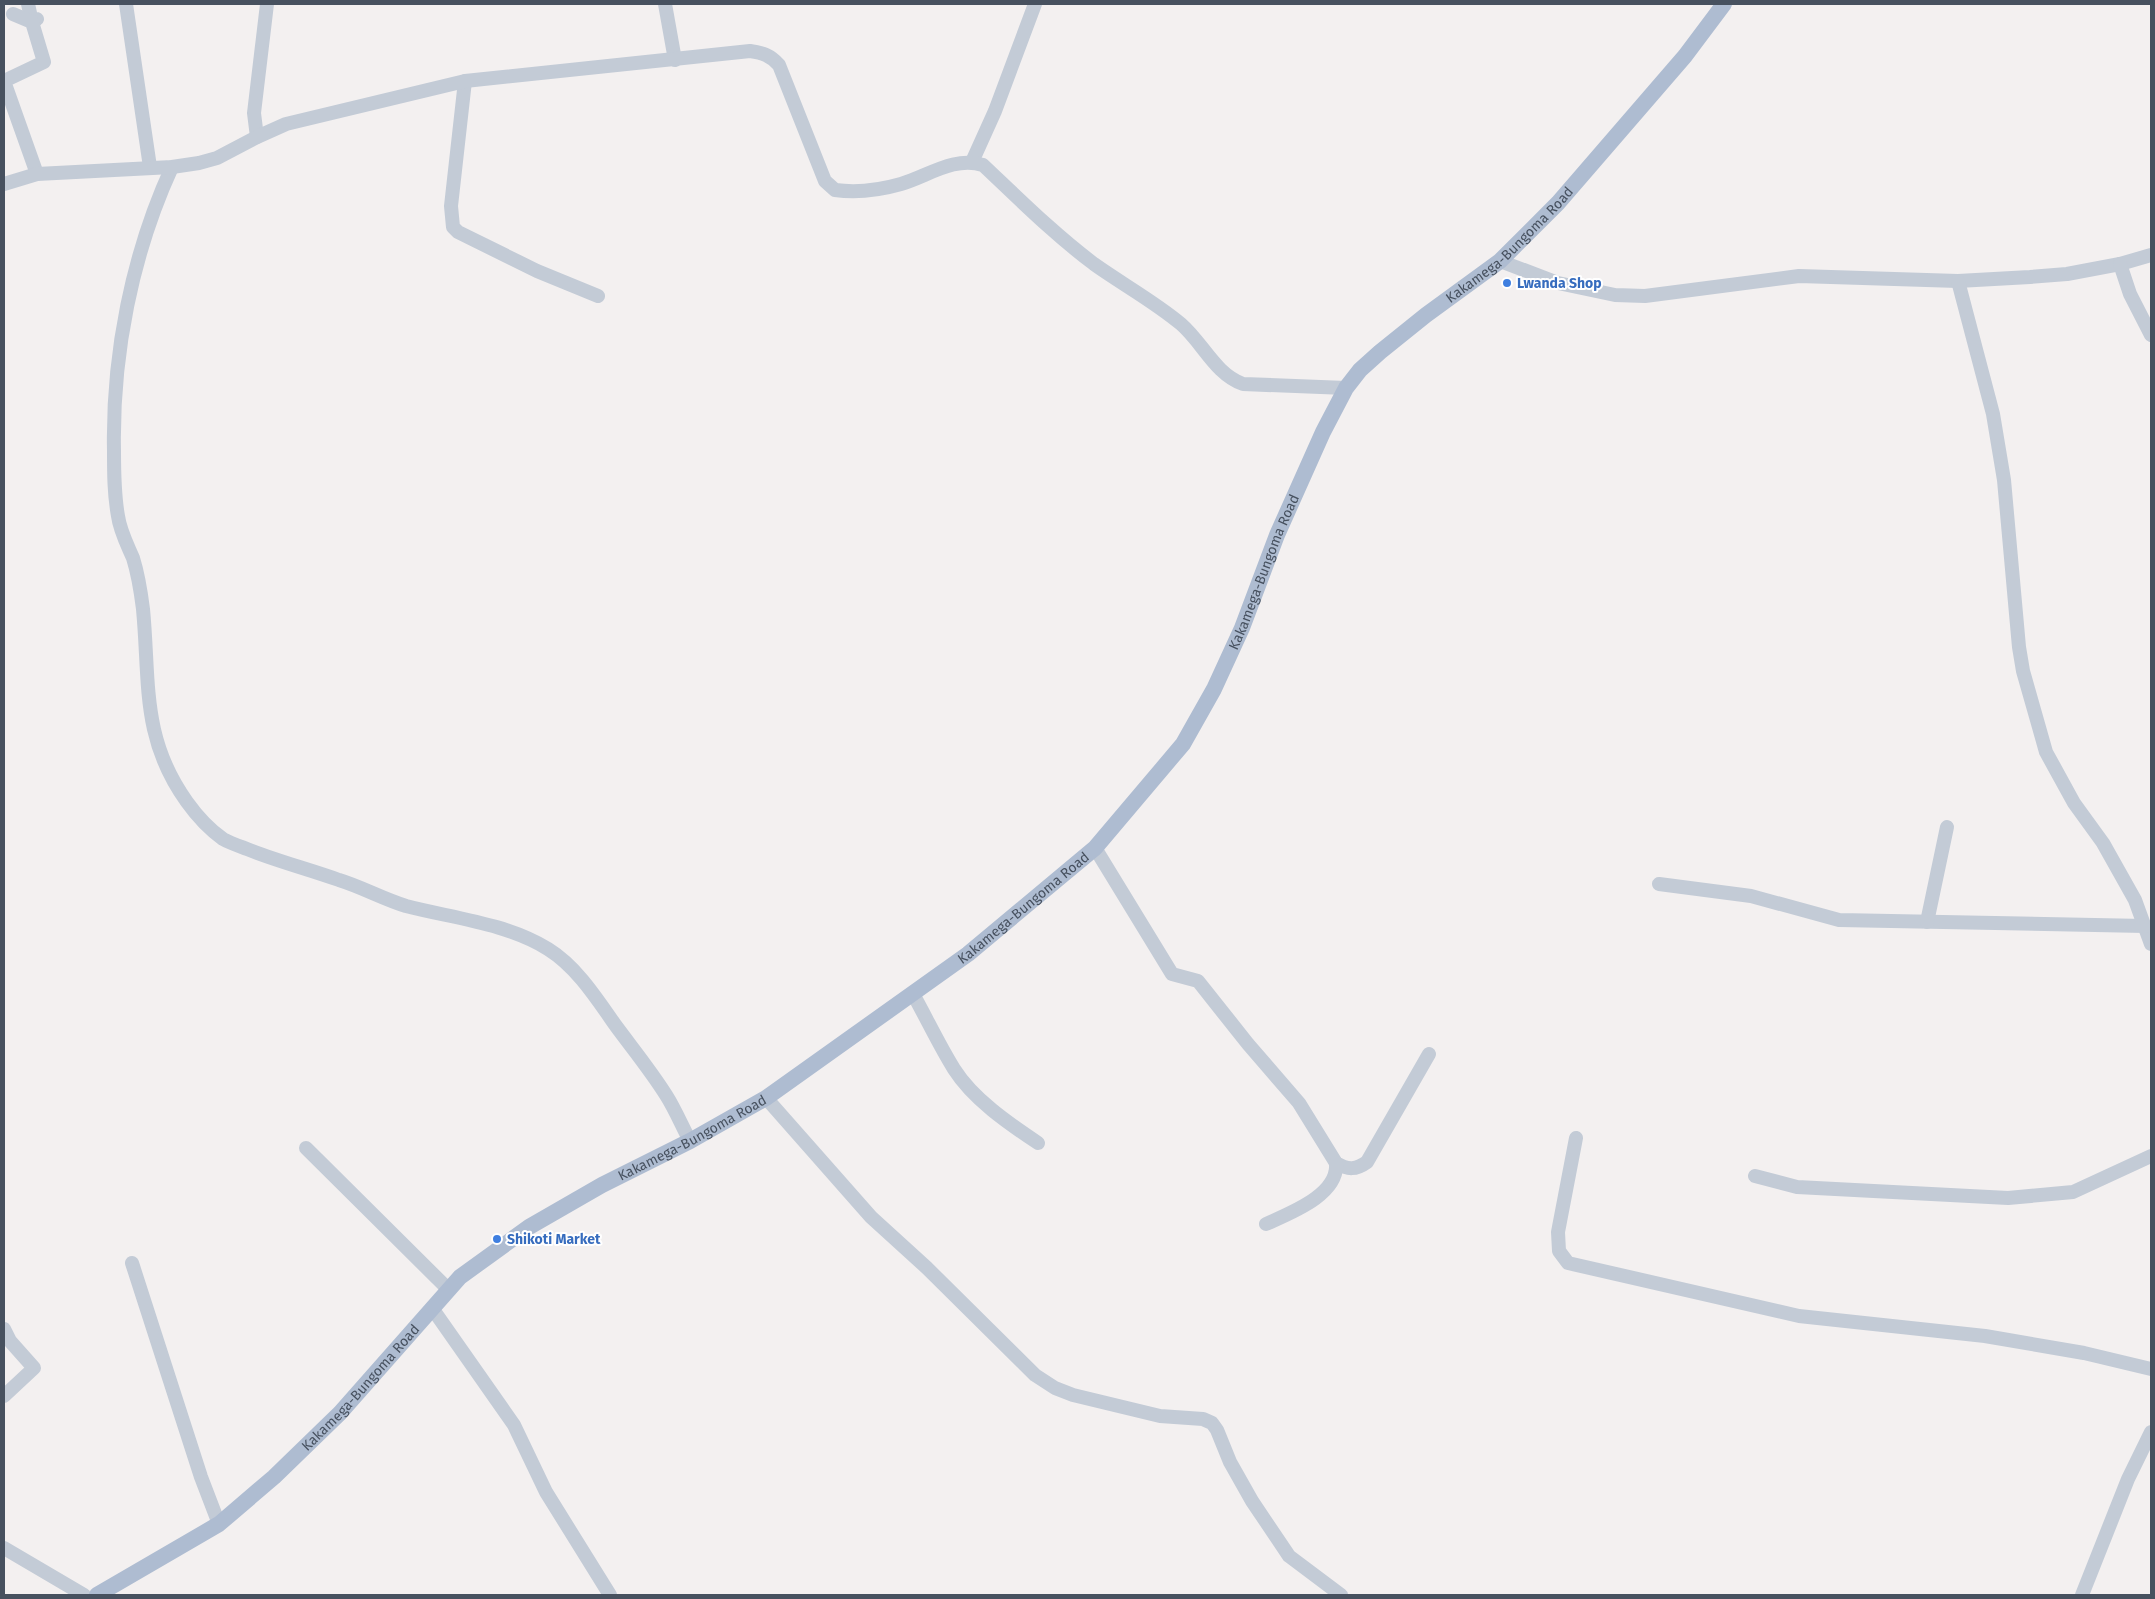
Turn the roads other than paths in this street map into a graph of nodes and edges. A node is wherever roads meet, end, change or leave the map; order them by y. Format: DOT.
graph roads {
  1 [pos="28,4"];
  2 [pos="126,4"];
  3 [pos="267,4"];
  4 [pos="665,4"];
  5 [pos="1035,4"];
  6 [pos="1724,4"];
  7 [pos="13,14"];
  8 [pos="36,20"];
  9 [pos="675,60"];
  10 [pos="465,81"];
  11 [pos="257,137"];
  12 [pos="972,162"];
  13 [pos="150,167"];
  14 [pos="172,167"];
  15 [pos="38,174"];
  16 [pos="4,184"];
  17 [pos="2151,255"];
  18 [pos="1500,261"];
  19 [pos="2120,264"];
  20 [pos="1958,281"];
  21 [pos="598,296"];
  22 [pos="2151,335"];
  23 [pos="1346,388"];
  24 [pos="1947,827"];
  25 [pos="1094,848"];
  26 [pos="1659,884"];
  27 [pos="1927,922"];
  28 [pos="2145,926"];
  29 [pos="2151,944"];
  30 [pos="913,994"];
  31 [pos="1429,1054"];
  32 [pos="766,1098"];
  33 [pos="1576,1138"];
  34 [pos="690,1141"];
  35 [pos="1038,1143"];
  36 [pos="306,1148"];
  37 [pos="2151,1156"];
  38 [pos="1336,1163"];
  39 [pos="1756,1176"];
  40 [pos="1266,1224"];
  41 [pos="132,1263"];
  42 [pos="448,1289"];
  43 [pos="432,1308"];
  44 [pos="4,1328"];
  45 [pos="2151,1369"];
  46 [pos="4,1396"];
  47 [pos="2151,1432"];
  48 [pos="218,1524"];
  49 [pos="4,1548"];
  50 [pos="84,1595"];
  51 [pos="97,1595"];
  52 [pos="610,1595"];
  53 [pos="1341,1595"];
  54 [pos="2082,1595"];
  1 -- 8 [label="street"];
  2 -- 13 [label="street"];
  3 -- 11 [label="street"];
  4 -- 9 [label="street"];
  5 -- 12 [label="street"];
  6 -- 18 [label="main road, Kakamega-Bungoma Road"];
  7 -- 8 [label="street"];
  8 -- 15 [label="street"];
  9 -- 10 [label="street"];
  9 -- 12 [label="street"];
  10 -- 11 [label="street"];
  10 -- 21 [label="street"];
  11 -- 14 [label="street"];
  12 -- 23 [label="street"];
  13 -- 14 [label="street"];
  13 -- 15 [label="street"];
  14 -- 34 [label="street"];
  15 -- 16 [label="street"];
  17 -- 19 [label="street"];
  18 -- 20 [label="street"];
  18 -- 23 [label="main road, Kakamega-Bungoma Road"];
  19 -- 20 [label="street"];
  19 -- 22 [label="street"];
  20 -- 28 [label="street"];
  23 -- 25 [label="main road, Kakamega-Bungoma Road"];
  24 -- 27 [label="street"];
  25 -- 30 [label="main road, Kakamega-Bungoma Road"];
  25 -- 38 [label="street"];
  26 -- 27 [label="street"];
  27 -- 28 [label="street"];
  28 -- 29 [label="street"];
  30 -- 32 [label="main road, Kakamega-Bungoma Road"];
  30 -- 35 [label="street"];
  31 -- 38 [label="street"];
  32 -- 34 [label="main road, Kakamega-Bungoma Road"];
  32 -- 53 [label="street"];
  33 -- 45 [label="street"];
  34 -- 42 [label="main road, Kakamega-Bungoma Road"];
  36 -- 42 [label="street"];
  37 -- 39 [label="street"];
  38 -- 40 [label="street"];
  41 -- 48 [label="street"];
  42 -- 43 [label="main road, Kakamega-Bungoma Road"];
  43 -- 48 [label="main road, Kakamega-Bungoma Road"];
  43 -- 52 [label="street"];
  44 -- 46 [label="street"];
  47 -- 54 [label="street"];
  48 -- 51 [label="main road, Kakamega-Bungoma Road"];
  49 -- 50 [label="street"];
}
